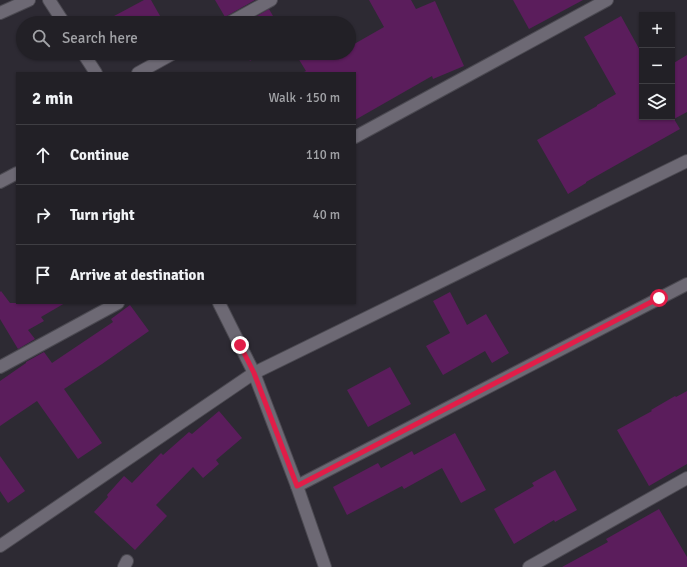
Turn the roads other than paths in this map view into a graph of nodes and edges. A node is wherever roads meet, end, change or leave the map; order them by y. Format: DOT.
graph roads {
  1 [pos="29,0"];
  2 [pos="49,0"];
  3 [pos="271,0"];
  4 [pos="607,0"];
  5 [pos="0,13"];
  6 [pos="59,16"];
  7 [pos="242,16"];
  8 [pos="88,60"];
  9 [pos="161,60"];
  10 [pos="95,72"];
  11 [pos="140,72"];
  12 [pos="356,136"];
  13 [pos="687,161"];
  14 [pos="16,174"];
  15 [pos="0,182"];
  16 [pos="687,284"];
  17 [pos="116,304"];
  18 [pos="220,304"];
  19 [pos="0,368"];
  20 [pos="254,373"];
  21 [pos="687,478"];
  22 [pos="297,486"];
  23 [pos="0,546"];
  24 [pos="325,567"];
  25 [pos="529,567"];
  1 -- 5 [label="street"];
  2 -- 6 [label="street"];
  3 -- 7 [label="street"];
  4 -- 12 [label="street"];
  8 -- 10 [label="street"];
  9 -- 11 [label="street"];
  13 -- 20 [label="street"];
  14 -- 15 [label="street"];
  16 -- 22 [label="street"];
  17 -- 19 [label="street"];
  18 -- 20 [label="street"];
  20 -- 22 [label="street"];
  20 -- 23 [label="street"];
  21 -- 25 [label="street"];
  22 -- 24 [label="street"];
}
